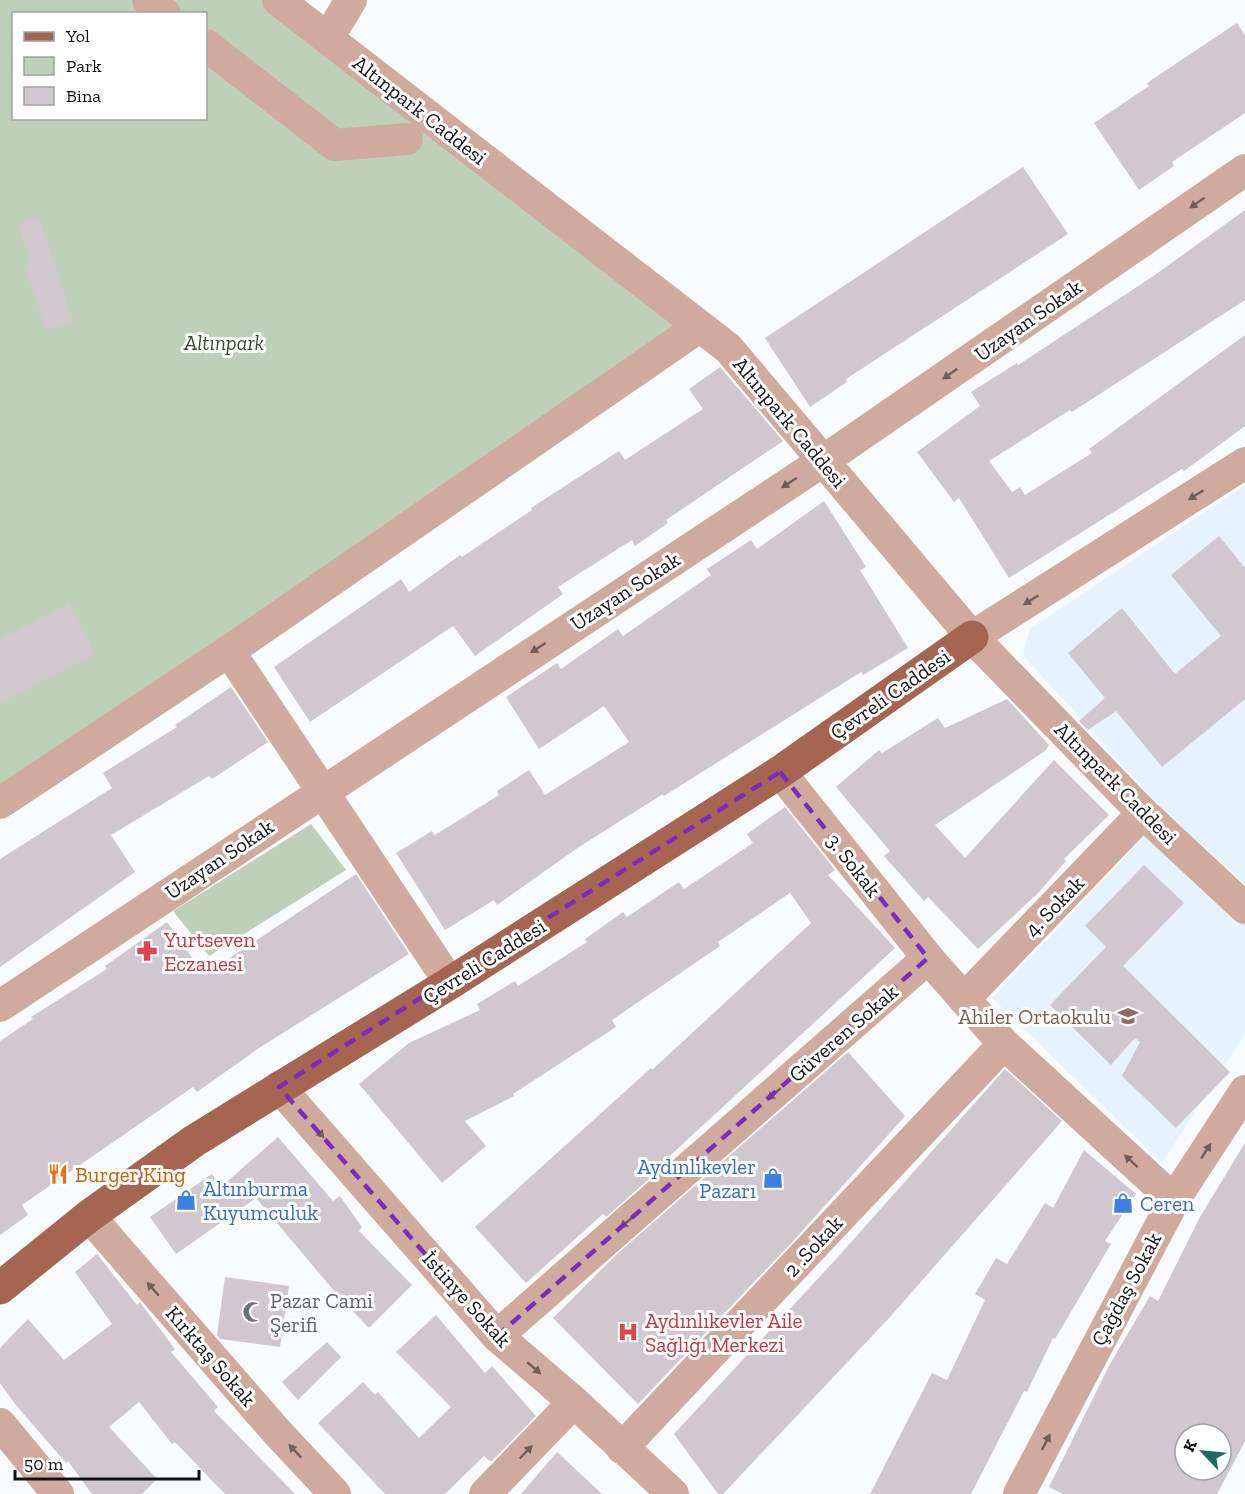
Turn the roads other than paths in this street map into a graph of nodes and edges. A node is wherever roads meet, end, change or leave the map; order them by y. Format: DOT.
graph roads {
  1 [pos="148,0"];
  2 [pos="278,0"];
  3 [pos="351,0"];
  4 [pos="163,12"];
  5 [pos="328,38"];
  6 [pos="207,46"];
  7 [pos="407,138"];
  8 [pos="1245,170"];
  9 [pos="699,327"];
  10 [pos="823,461"];
  11 [pos="1245,463"];
  12 [pos="972,637"];
  13 [pos="229,651"];
  14 [pos="780,772"];
  15 [pos="323,790"];
  16 [pos="0,803"];
  17 [pos="1143,813"];
  18 [pos="1245,908"];
  19 [pos="928,958"];
  20 [pos="450,983"];
  21 [pos="964,999"];
  22 [pos="0,1006"];
  23 [pos="1004,1044"];
  24 [pos="279,1087"];
  25 [pos="1245,1091"];
  26 [pos="1174,1200"];
  27 [pos="89,1216"];
  28 [pos="0,1288"];
  29 [pos="497,1336"];
  30 [pos="574,1402"];
  31 [pos="0,1424"];
  32 [pos="622,1448"];
  33 [pos="58,1494"];
  34 [pos="335,1494"];
  35 [pos="485,1494"];
  36 [pos="673,1494"];
  37 [pos="1019,1494"];
  1 -- 4 [label="street"];
  2 -- 5 [label="street, Altınpark Caddesi"];
  3 -- 5 [label="street"];
  5 -- 9 [label="street, Altınpark Caddesi"];
  6 -- 7 [label="street"];
  8 -- 10 [label="street, Uzayan Sokak, one-way"];
  9 -- 10 [label="street, Altınpark Caddesi"];
  9 -- 13 [label="street"];
  10 -- 12 [label="street, Altınpark Caddesi"];
  10 -- 15 [label="street, Uzayan Sokak, one-way"];
  11 -- 12 [label="street, one-way"];
  12 -- 14 [label="main road, Çevreli Caddesi"];
  12 -- 17 [label="street, Altınpark Caddesi"];
  13 -- 15 [label="street"];
  13 -- 16 [label="street"];
  14 -- 19 [label="street, 3. Sokak"];
  14 -- 20 [label="main road, Çevreli Caddesi"];
  15 -- 20 [label="street"];
  15 -- 22 [label="street, Uzayan Sokak"];
  17 -- 18 [label="street, Altınpark Caddesi"];
  17 -- 21 [label="street, 4. Sokak"];
  19 -- 21 [label="street"];
  19 -- 29 [label="street, Güveren Sokak, one-way"];
  20 -- 24 [label="main road, Çevreli Caddesi"];
  21 -- 23 [label="street"];
  26 -- 23 [label="street, one-way"];
  23 -- 32 [label="street, 2 .Sokak"];
  24 -- 27 [label="main road, Çevreli Caddesi"];
  24 -- 29 [label="street, İstinye Sokak, one-way"];
  26 -- 25 [label="street, Çağdaş Sokak, one-way"];
  37 -- 26 [label="street, Çağdaş Sokak, one-way"];
  27 -- 28 [label="main road, Çevreli Caddesi"];
  34 -- 27 [label="street, Kırktaş Sokak, one-way"];
  29 -- 30 [label="street, İstinye Sokak, one-way"];
  30 -- 32 [label="street, İstinye Sokak"];
  35 -- 30 [label="street, one-way"];
  31 -- 33 [label="street"];
  32 -- 36 [label="street, İstinye Sokak"];
}
